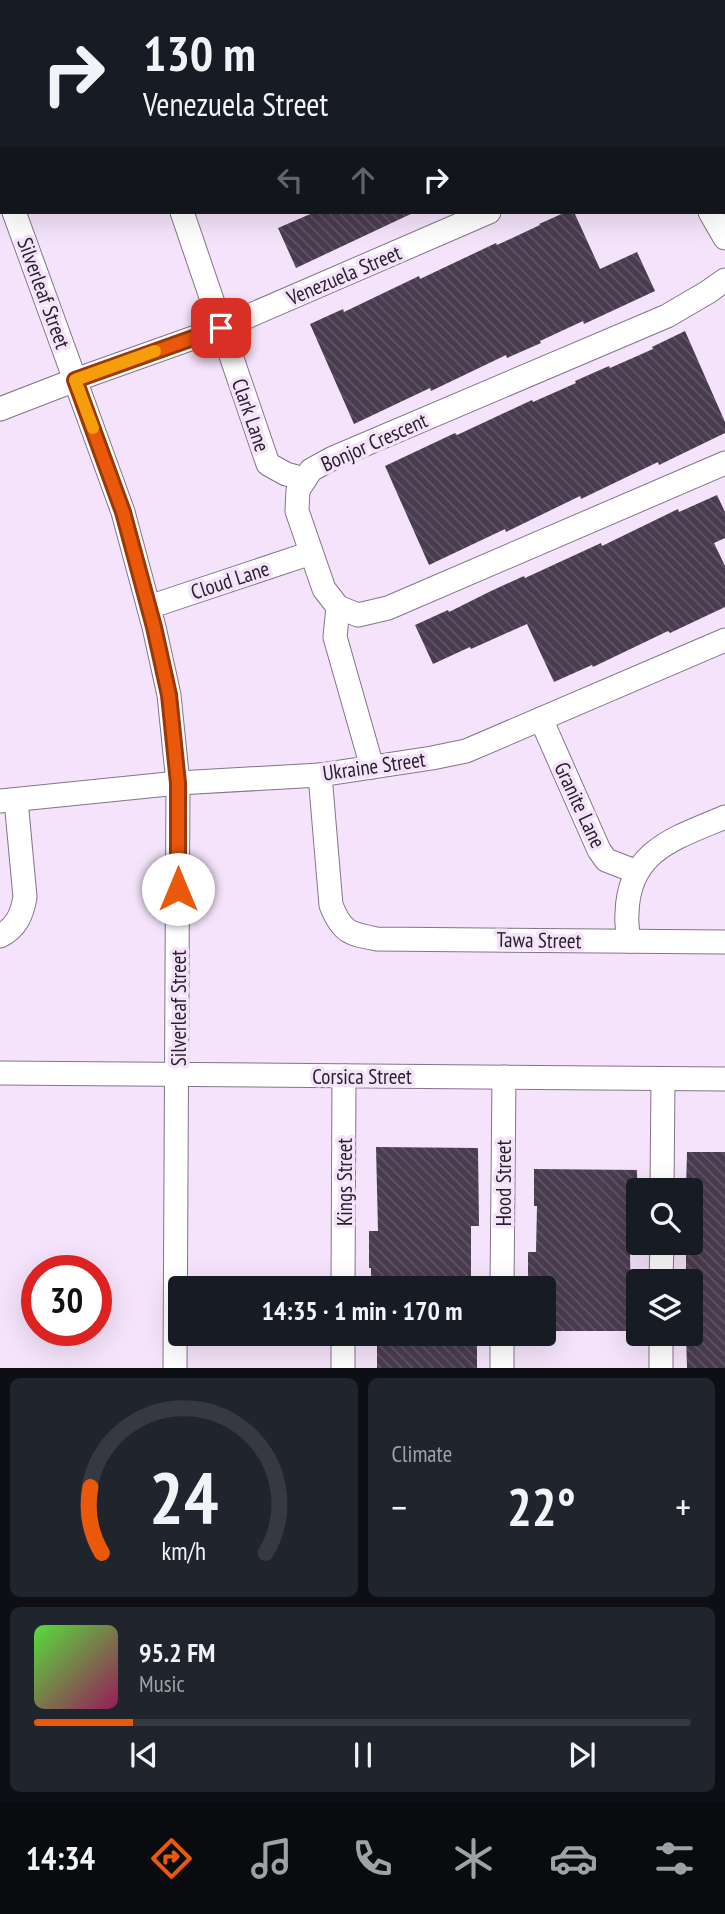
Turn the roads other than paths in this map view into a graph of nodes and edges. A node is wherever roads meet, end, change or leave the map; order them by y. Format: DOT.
graph roads {
  1 [pos="15,214"];
  2 [pos="183,214"];
  3 [pos="484,214"];
  4 [pos="711,214"];
  5 [pos="725,238"];
  6 [pos="725,280"];
  7 [pos="221,328"];
  8 [pos="75,380"];
  9 [pos="0,410"];
  10 [pos="725,463"];
  11 [pos="305,479"];
  12 [pos="311,553"];
  13 [pos="149,607"];
  14 [pos="338,607"];
  15 [pos="725,640"];
  16 [pos="541,719"];
  17 [pos="372,767"];
  18 [pos="320,775"];
  19 [pos="178,783"];
  20 [pos="8,801"];
  21 [pos="725,817"];
  22 [pos="637,872"];
  23 [pos="0,936"];
  24 [pos="629,942"];
  25 [pos="725,942"];
  26 [pos="0,1073"];
  27 [pos="178,1075"];
  28 [pos="344,1076"];
  29 [pos="504,1077"];
  30 [pos="663,1079"];
  31 [pos="725,1079"];
  32 [pos="662,1178"];
  33 [pos="343,1276"];
  34 [pos="502,1276"];
  35 [pos="343,1346"];
  36 [pos="502,1346"];
  37 [pos="661,1346"];
  38 [pos="175,1368"];
  39 [pos="343,1368"];
  40 [pos="502,1368"];
  41 [pos="661,1368"];
  1 -- 8 [label="street, Silverleaf Street"];
  2 -- 7 [label="street, Clark Lane"];
  3 -- 7 [label="street, Venezuela Street"];
  4 -- 5 [label="street"];
  6 -- 11 [label="street, Bonjor Crescent"];
  7 -- 8 [label="street, Venezuela Street"];
  7 -- 11 [label="street, Clark Lane"];
  8 -- 9 [label="street, Venezuela Street"];
  8 -- 13 [label="street, Silverleaf Street"];
  10 -- 14 [label="street"];
  11 -- 12 [label="street, Bonjor Crescent"];
  12 -- 13 [label="street, Cloud Lane"];
  12 -- 14 [label="street, Bonjor Crescent"];
  13 -- 19 [label="street, Silverleaf Street"];
  14 -- 17 [label="street"];
  15 -- 16 [label="street, Ukraine Street"];
  16 -- 17 [label="street, Ukraine Street"];
  16 -- 22 [label="street, Granite Lane"];
  17 -- 18 [label="street, Ukraine Street"];
  18 -- 19 [label="street, Ukraine Street"];
  18 -- 24 [label="street, Tawa Street"];
  19 -- 20 [label="street, Ukraine Street"];
  19 -- 27 [label="street, Silverleaf Street"];
  20 -- 23 [label="street"];
  21 -- 22 [label="street"];
  22 -- 24 [label="street"];
  24 -- 25 [label="street, Tawa Street"];
  26 -- 27 [label="street, Corsica Street"];
  27 -- 28 [label="street, Corsica Street"];
  27 -- 38 [label="street, Silverleaf Street"];
  28 -- 29 [label="street, Corsica Street"];
  28 -- 33 [label="street, Kings Street"];
  29 -- 30 [label="street, Corsica Street"];
  29 -- 34 [label="street, Hood Street"];
  30 -- 31 [label="street, Corsica Street"];
  30 -- 32 [label="street"];
  35 -- 39 [label="street"];
  36 -- 40 [label="street"];
  37 -- 41 [label="street"];
}
